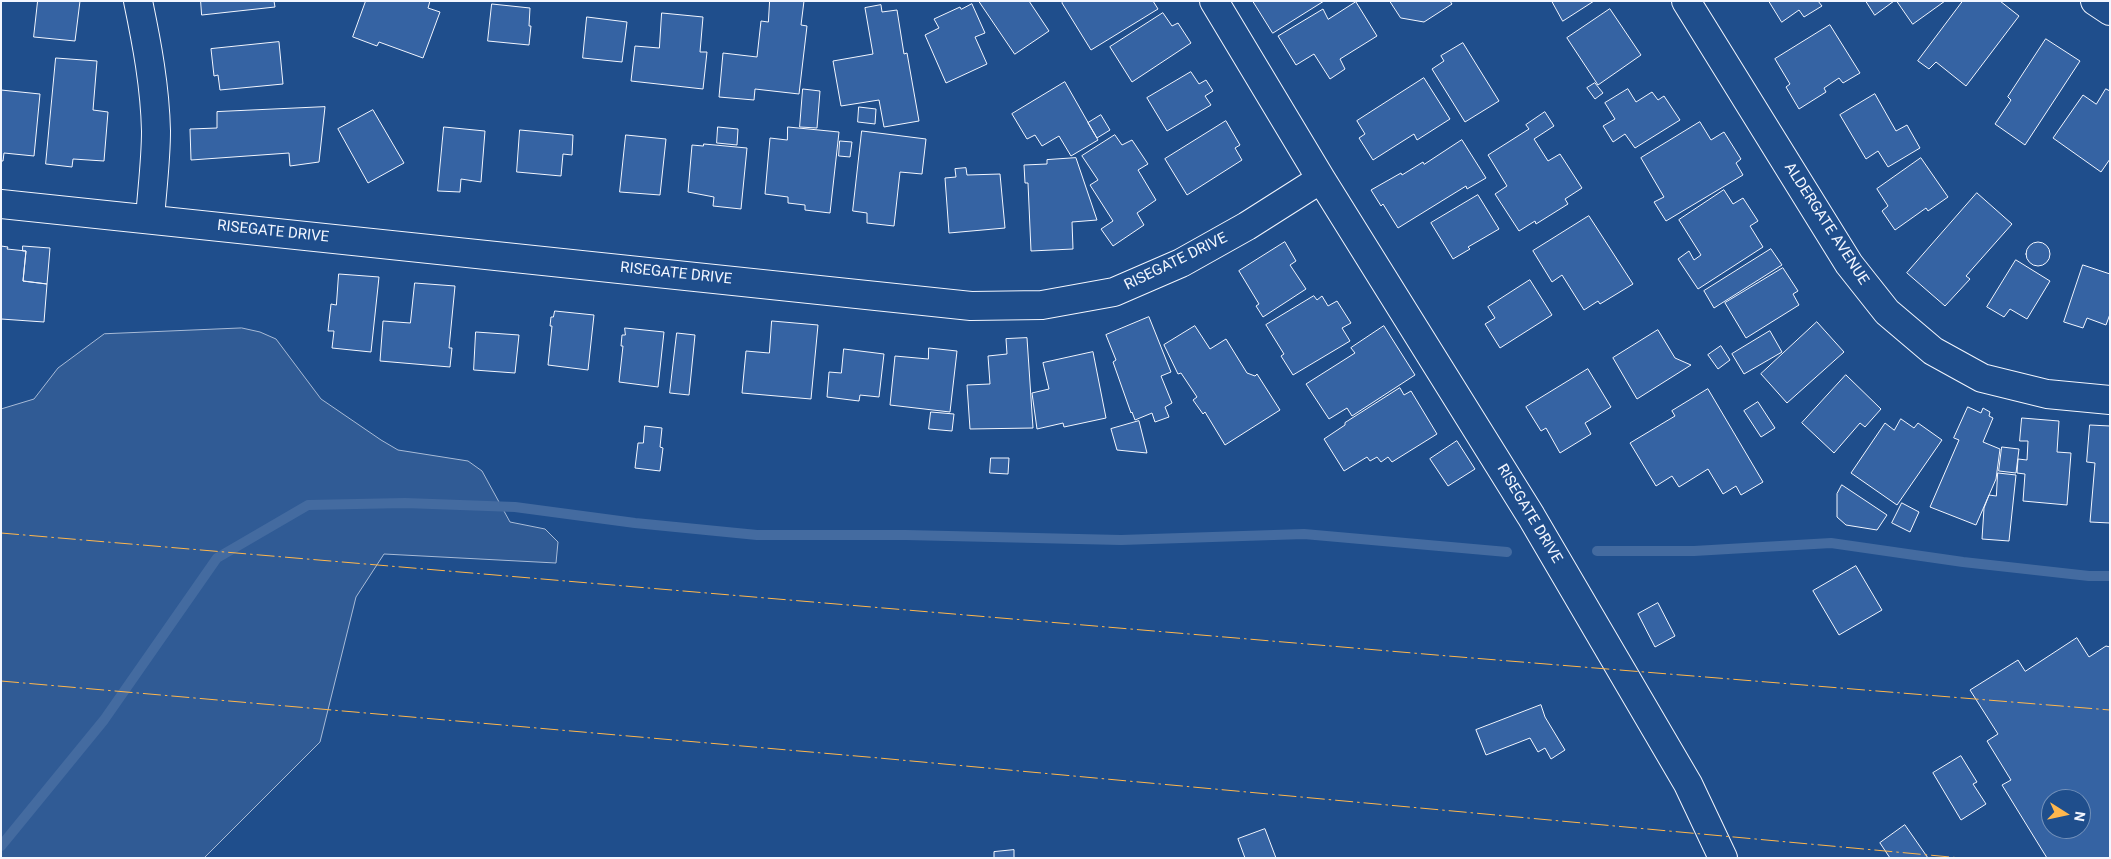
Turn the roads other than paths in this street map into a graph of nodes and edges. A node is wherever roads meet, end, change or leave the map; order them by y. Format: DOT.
graph roads {
  1 [pos="138,1"];
  2 [pos="1214,1"];
  3 [pos="1686,1"];
  4 [pos="2095,1"];
  5 [pos="2110,11"];
  6 [pos="1322,178"];
  7 [pos="1,204"];
  8 [pos="150,219"];
  9 [pos="2110,400"];
  10 [pos="1723,858"];
  1 -- 8 [label="street"];
  2 -- 6 [label="street, RISEGATE DRIVE"];
  3 -- 9 [label="street, ALDERGATE AVENUE"];
  4 -- 5 [label="street"];
  6 -- 8 [label="street, RISEGATE DRIVE"];
  6 -- 10 [label="street, RISEGATE DRIVE"];
  7 -- 8 [label="street, RISEGATE DRIVE"];
}
